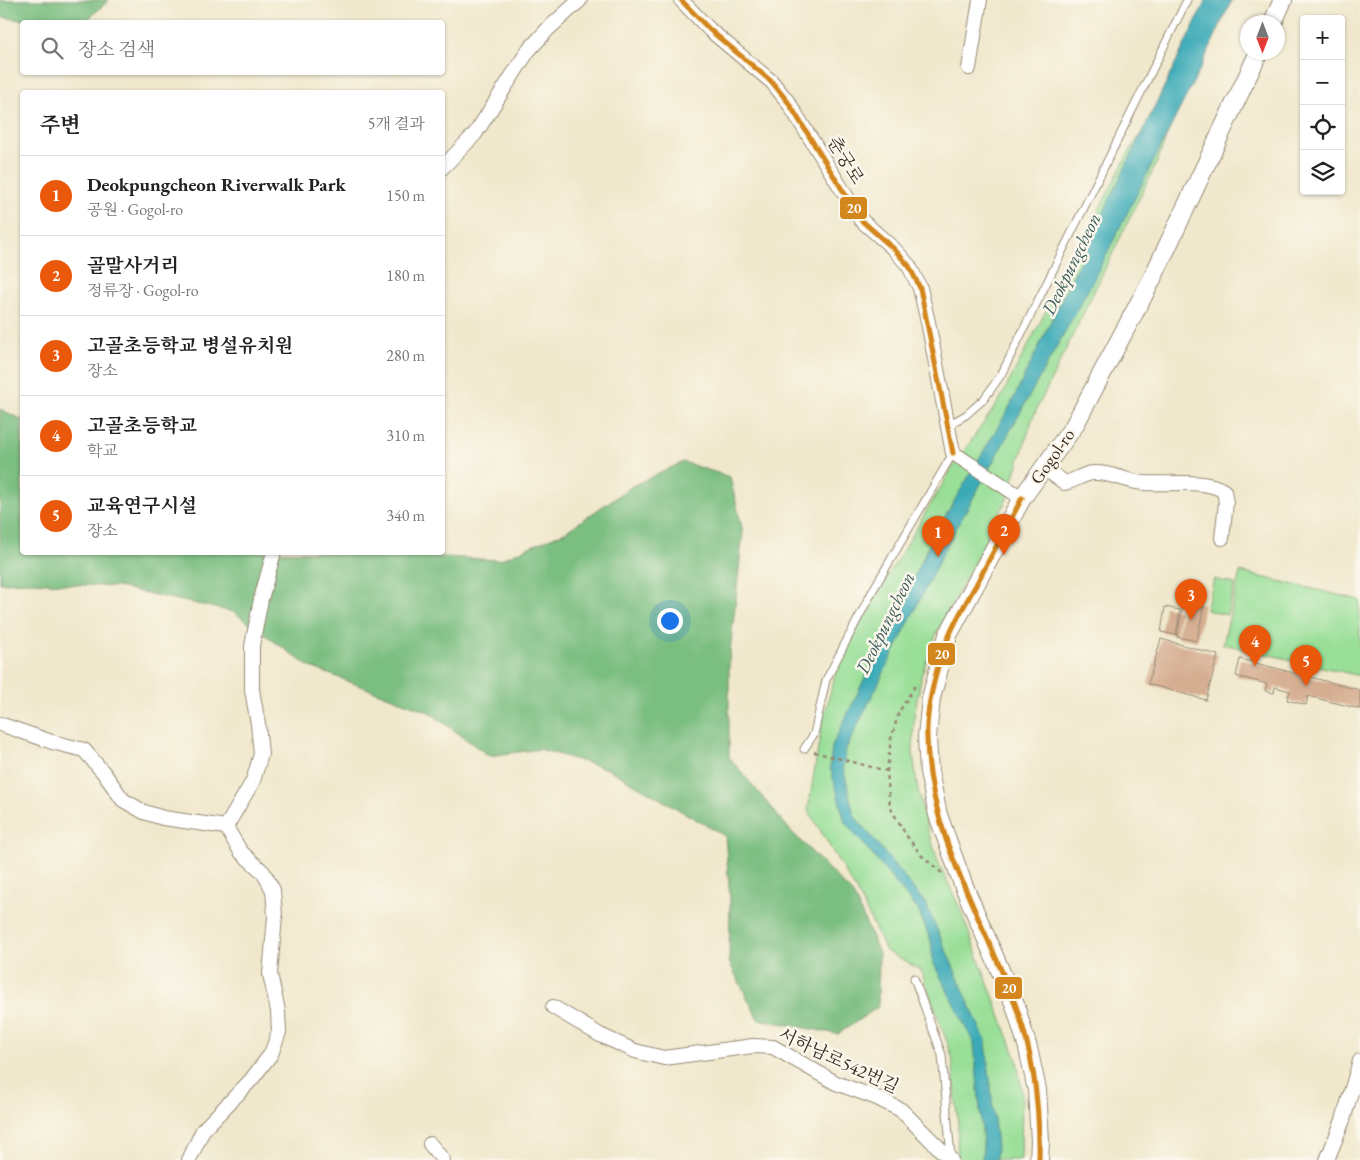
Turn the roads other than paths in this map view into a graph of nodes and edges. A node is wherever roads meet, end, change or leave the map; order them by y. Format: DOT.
graph roads {
  1 [pos="580,0"];
  2 [pos="681,0"];
  3 [pos="980,0"];
  4 [pos="1187,0"];
  5 [pos="1283,0"];
  6 [pos="1276,15"];
  7 [pos="1255,60"];
  8 [pos="969,68"];
  9 [pos="445,165"];
  10 [pos="948,425"];
  11 [pos="953,453"];
  12 [pos="1044,468"];
  13 [pos="1022,498"];
  14 [pos="1222,538"];
  15 [pos="273,555"];
  16 [pos="0,724"];
  17 [pos="804,749"];
  18 [pos="226,827"];
  19 [pos="914,978"];
  20 [pos="554,1007"];
  21 [pos="1360,1061"];
  22 [pos="430,1144"];
  23 [pos="951,1159"];
  24 [pos="189,1160"];
  25 [pos="443,1160"];
  26 [pos="1039,1160"];
  27 [pos="1327,1160"];
  1 -- 9 [label="street"];
  2 -- 10 [label="street, 춘궁로"];
  3 -- 8 [label="street"];
  4 -- 10 [label="lane"];
  5 -- 6 [label="street"];
  7 -- 12 [label="street, Gogol-ro"];
  10 -- 11 [label="street, 춘궁로"];
  11 -- 13 [label="street"];
  11 -- 17 [label="lane"];
  12 -- 13 [label="street, Gogol-ro"];
  12 -- 14 [label="street"];
  13 -- 26 [label="street, Gogol-ro"];
  15 -- 18 [label="street"];
  16 -- 18 [label="street"];
  18 -- 24 [label="street"];
  19 -- 23 [label="lane"];
  20 -- 23 [label="street, 서하남로542번길"];
  21 -- 27 [label="street"];
  22 -- 25 [label="street"];
}
